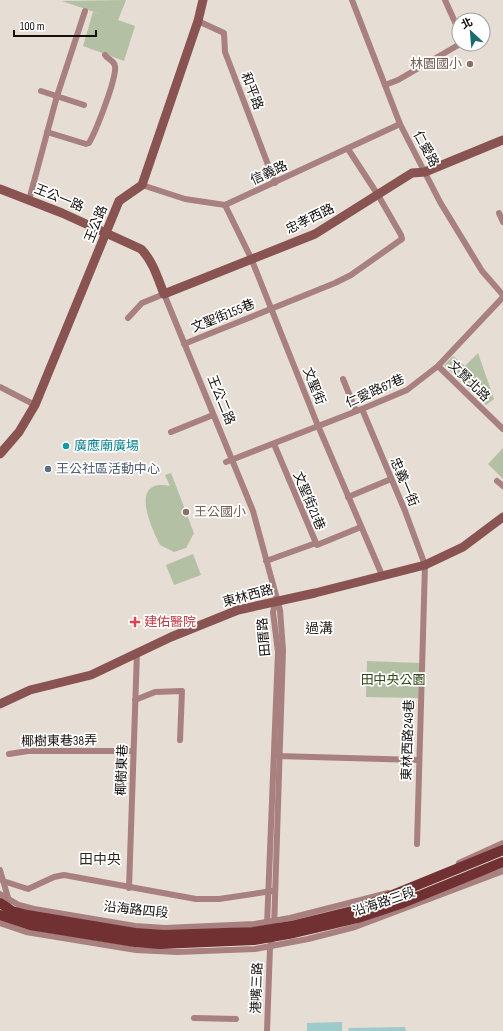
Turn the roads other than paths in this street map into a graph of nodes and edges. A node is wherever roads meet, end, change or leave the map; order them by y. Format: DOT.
graph roads {
  1 [pos="203,0"];
  2 [pos="352,0"];
  3 [pos="444,0"];
  4 [pos="86,12"];
  5 [pos="451,14"];
  6 [pos="198,21"];
  7 [pos="451,49"];
  8 [pos="105,56"];
  9 [pos="385,85"];
  10 [pos="41,91"];
  11 [pos="57,96"];
  12 [pos="84,105"];
  13 [pos="400,124"];
  14 [pos="47,132"];
  15 [pos="503,140"];
  16 [pos="348,149"];
  17 [pos="425,172"];
  18 [pos="275,183"];
  19 [pos="142,185"];
  20 [pos="0,190"];
  21 [pos="378,195"];
  22 [pos="29,200"];
  23 [pos="226,205"];
  24 [pos="499,213"];
  25 [pos="503,222"];
  26 [pos="107,233"];
  27 [pos="250,258"];
  28 [pos="164,294"];
  29 [pos="503,296"];
  30 [pos="271,309"];
  31 [pos="128,318"];
  32 [pos="184,344"];
  33 [pos="438,366"];
  34 [pos="343,379"];
  35 [pos="0,387"];
  36 [pos="35,405"];
  37 [pos="359,410"];
  38 [pos="213,415"];
  39 [pos="318,426"];
  40 [pos="503,429"];
  41 [pos="171,432"];
  42 [pos="274,444"];
  43 [pos="0,454"];
  44 [pos="229,461"];
  45 [pos="391,479"];
  46 [pos="497,481"];
  47 [pos="503,486"];
  48 [pos="348,497"];
  49 [pos="503,518"];
  50 [pos="361,527"];
  51 [pos="316,543"];
  52 [pos="266,561"];
  53 [pos="425,565"];
  54 [pos="382,575"];
  55 [pos="276,601"];
  56 [pos="137,652"];
  57 [pos="135,700"];
  58 [pos="0,704"];
  59 [pos="180,740"];
  60 [pos="133,751"];
  61 [pos="9,754"];
  62 [pos="277,756"];
  63 [pos="418,760"];
  64 [pos="503,843"];
  65 [pos="417,844"];
  66 [pos="501,859"];
  67 [pos="0,870"];
  68 [pos="4,881"];
  69 [pos="128,888"];
  70 [pos="275,891"];
  71 [pos="268,892"];
  72 [pos="0,894"];
  73 [pos="5,902"];
  74 [pos="0,914"];
  75 [pos="14,920"];
  76 [pos="0,923"];
  77 [pos="270,932"];
  78 [pos="194,1018"];
  79 [pos="236,1019"];
  80 [pos="267,1031"];
  1 -- 6 [label="street"];
  2 -- 9 [label="street, 仁愛路"];
  3 -- 5 [label="street"];
  4 -- 11 [label="street"];
  6 -- 18 [label="street, 和平路"];
  6 -- 19 [label="street"];
  7 -- 9 [label="street"];
  8 -- 14 [label="street"];
  9 -- 13 [label="street, 仁愛路"];
  10 -- 11 [label="street"];
  11 -- 12 [label="street"];
  11 -- 14 [label="street"];
  13 -- 16 [label="street, 信義路"];
  13 -- 17 [label="street, 仁愛路"];
  14 -- 22 [label="street"];
  15 -- 17 [label="street, 忠孝西路"];
  16 -- 18 [label="street, 信義路"];
  16 -- 21 [label="street"];
  17 -- 21 [label="street, 忠孝西路"];
  17 -- 29 [label="street, 仁愛路"];
  18 -- 23 [label="street, 信義路"];
  19 -- 23 [label="street"];
  19 -- 26 [label="street, 王公路"];
  20 -- 22 [label="street, 王公一路"];
  21 -- 27 [label="street, 忠孝西路"];
  21 -- 30 [label="street, 文聖街155巷"];
  22 -- 26 [label="street, 王公一路"];
  23 -- 27 [label="street, 文聖街"];
  24 -- 25 [label="street"];
  26 -- 28 [label="street, 王公二路"];
  26 -- 36 [label="street, 王公路"];
  27 -- 28 [label="street, 忠孝西路"];
  27 -- 30 [label="street, 文聖街"];
  28 -- 31 [label="street, 忠孝西路"];
  28 -- 32 [label="street, 王公二路"];
  29 -- 33 [label="street, 仁愛路67巷"];
  30 -- 32 [label="street, 文聖街155巷"];
  30 -- 39 [label="street, 文聖街"];
  32 -- 38 [label="street, 王公二路"];
  33 -- 37 [label="street, 仁愛路67巷"];
  33 -- 40 [label="street, 文賢北路"];
  34 -- 37 [label="street, 忠義一街"];
  35 -- 36 [label="street"];
  36 -- 43 [label="street, 王公路"];
  37 -- 39 [label="street, 仁愛路67巷"];
  37 -- 45 [label="street, 忠義一街"];
  38 -- 41 [label="street"];
  38 -- 44 [label="street, 王公二路"];
  39 -- 42 [label="street, 仁愛路67巷"];
  39 -- 48 [label="street, 文聖街"];
  42 -- 44 [label="street, 仁愛路67巷"];
  42 -- 51 [label="street, 文聖街21巷"];
  44 -- 52 [label="street, 王公二路"];
  45 -- 48 [label="street"];
  45 -- 53 [label="street, 忠義一街"];
  46 -- 47 [label="street"];
  48 -- 50 [label="street, 文聖街"];
  49 -- 53 [label="street, 東林西路"];
  50 -- 51 [label="street, 文聖街21巷"];
  50 -- 54 [label="street, 文聖街"];
  51 -- 52 [label="street"];
  52 -- 55 [label="street, 王公二路"];
  53 -- 54 [label="street, 東林西路"];
  53 -- 63 [label="street, 東林西路249巷"];
  54 -- 55 [label="street, 東林西路"];
  55 -- 56 [label="street, 東林西路"];
  55 -- 62 [label="street, 田厝路"];
  56 -- 57 [label="street, 椰樹東巷"];
  56 -- 58 [label="street, 東林西路"];
  57 -- 59 [label="street"];
  57 -- 60 [label="street, 椰樹東巷"];
  60 -- 61 [label="street, 椰樹東巷38弄"];
  60 -- 69 [label="street, 椰樹東巷"];
  62 -- 63 [label="street"];
  62 -- 70 [label="street, 田厝路"];
  62 -- 71 [label="street, 田厝路"];
  63 -- 65 [label="street, 東林西路249巷"];
  64 -- 66 [label="street, 沿海路三段"];
  66 -- 77 [label="main road, 沿海路三段"];
  66 -- 77 [label="main road, 沿海路三段"];
  67 -- 68 [label="street"];
  68 -- 69 [label="street"];
  68 -- 73 [label="street"];
  69 -- 71 [label="street"];
  70 -- 71 [label="street"];
  70 -- 77 [label="street, 田厝路"];
  71 -- 77 [label="street, 田厝路"];
  72 -- 73 [label="street, 沿海路四段"];
  73 -- 75 [label="main road, 沿海路四段"];
  73 -- 77 [label="street, 沿海路四段"];
  74 -- 75 [label="main road, 沿海路四段"];
  75 -- 76 [label="street, 沿海路四段"];
  75 -- 77 [label="main road, 沿海路四段"];
  77 -- 80 [label="street, 港嘴三路"];
  78 -- 79 [label="street"];
}
